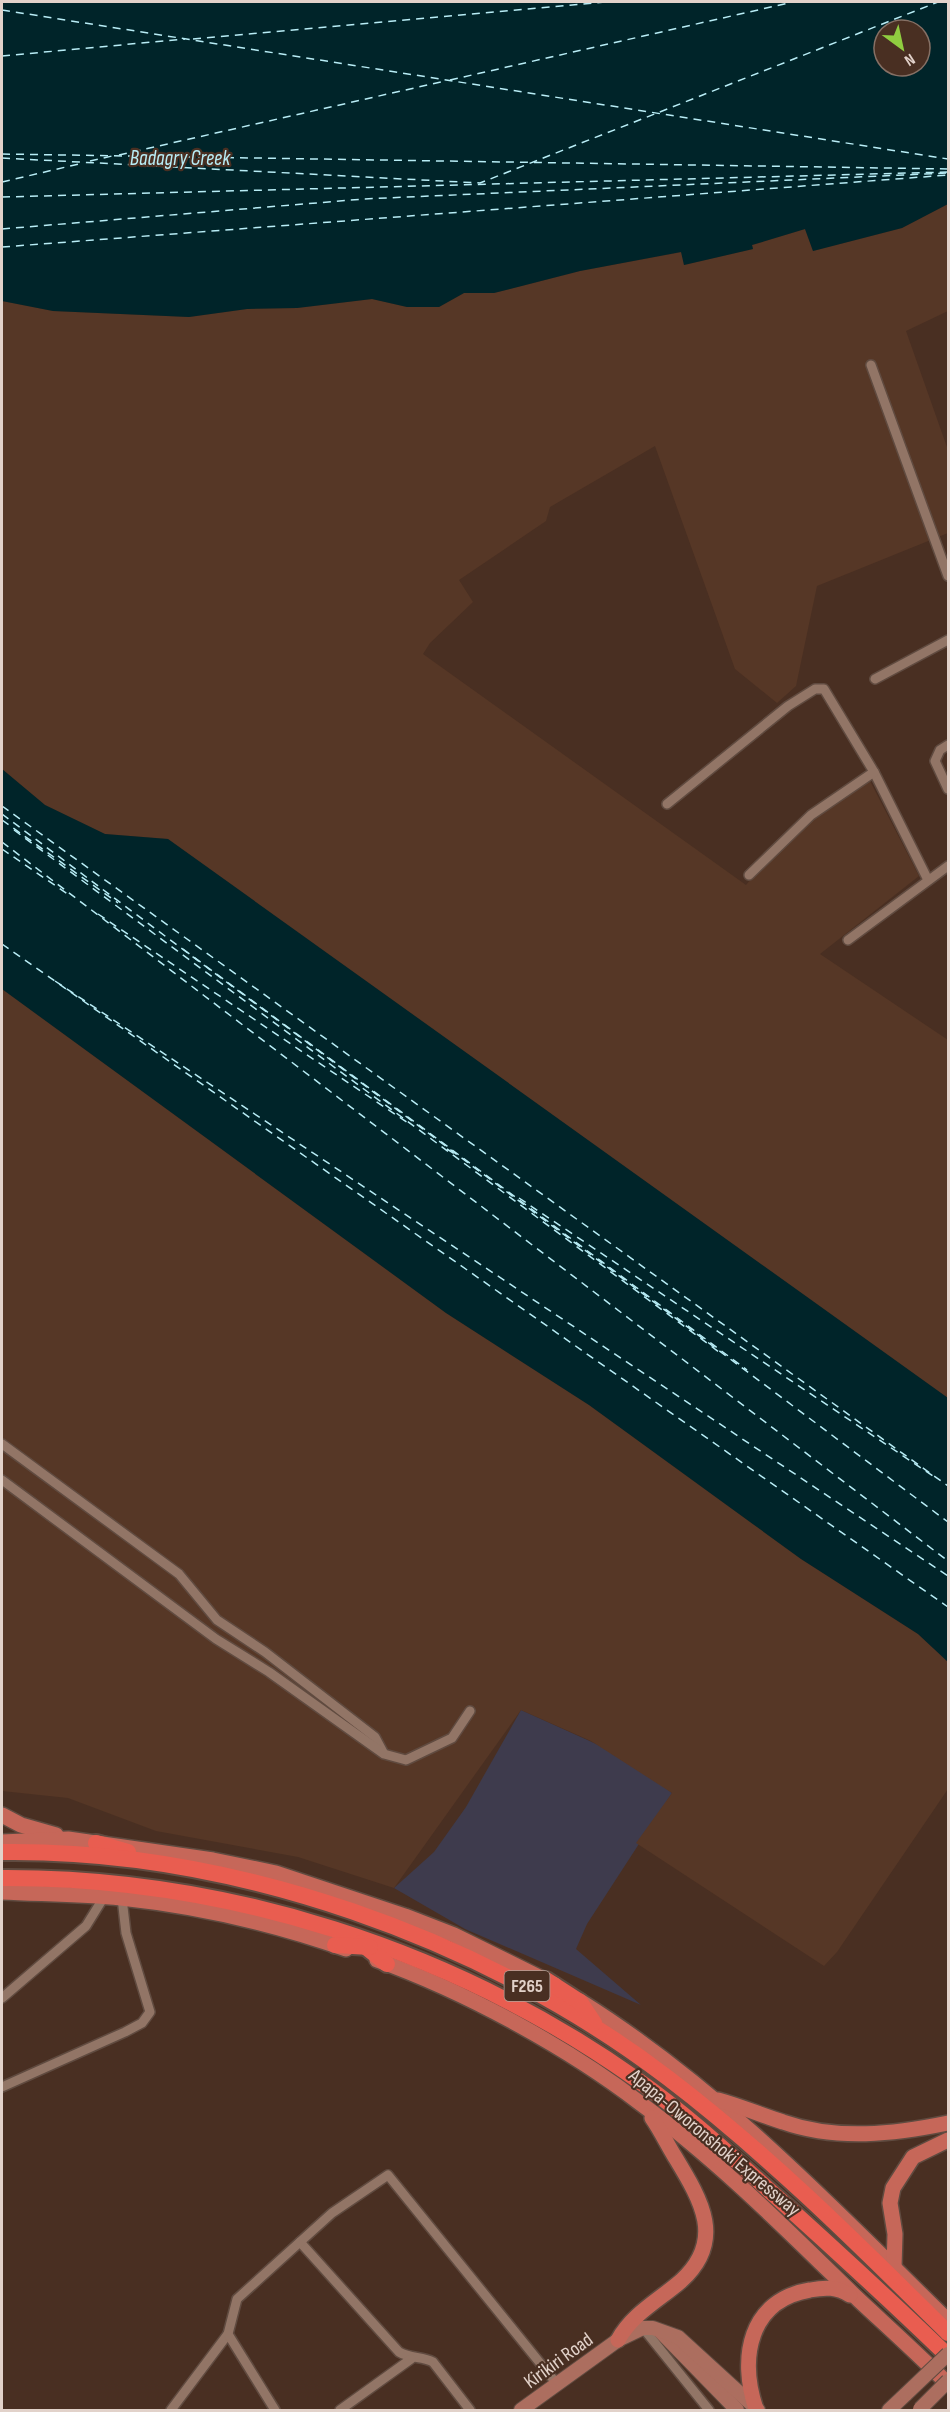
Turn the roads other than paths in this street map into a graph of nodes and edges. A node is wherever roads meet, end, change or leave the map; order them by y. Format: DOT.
graph roads {
  1 [pos="871,364"];
  2 [pos="948,576"];
  3 [pos="948,640"];
  4 [pos="875,679"];
  5 [pos="948,745"];
  6 [pos="874,772"];
  7 [pos="948,789"];
  8 [pos="667,804"];
  9 [pos="948,866"];
  10 [pos="749,875"];
  11 [pos="928,880"];
  12 [pos="848,940"];
  13 [pos="2,1444"];
  14 [pos="2,1480"];
  15 [pos="470,1711"];
  16 [pos="384,1754"];
  17 [pos="2,1815"];
  18 [pos="68,1839"];
  19 [pos="2,1842"];
  20 [pos="96,1850"];
  21 [pos="2,1852"];
  22 [pos="143,1857"];
  23 [pos="2,1878"];
  24 [pos="2,1892"];
  25 [pos="104,1897"];
  26 [pos="122,1898"];
  27 [pos="340,1939"];
  28 [pos="368,1947"];
  29 [pos="400,1951"];
  30 [pos="387,1964"];
  31 [pos="542,1986"];
  32 [pos="2,1998"];
  33 [pos="599,2021"];
  34 [pos="2,2087"];
  35 [pos="715,2099"];
  36 [pos="641,2103"];
  37 [pos="948,2123"];
  38 [pos="948,2140"];
  39 [pos="300,2242"];
  40 [pos="894,2267"];
  41 [pos="860,2301"];
  42 [pos="948,2321"];
  43 [pos="643,2328"];
  44 [pos="660,2330"];
  45 [pos="948,2333"];
  46 [pos="228,2334"];
  47 [pos="618,2340"];
  48 [pos="948,2355"];
  49 [pos="411,2359"];
  50 [pos="948,2383"];
  51 [pos="557,2384"];
  52 [pos="704,2409"];
  53 [pos="171,2410"];
  54 [pos="275,2410"];
  55 [pos="340,2410"];
  56 [pos="470,2410"];
  57 [pos="521,2410"];
  58 [pos="737,2410"];
  59 [pos="758,2410"];
  60 [pos="889,2410"];
  61 [pos="920,2410"];
  1 -- 2 [label="street"];
  3 -- 4 [label="street"];
  5 -- 7 [label="street"];
  6 -- 8 [label="street"];
  6 -- 10 [label="street"];
  6 -- 11 [label="street"];
  9 -- 11 [label="street"];
  11 -- 12 [label="street"];
  13 -- 16 [label="street"];
  14 -- 16 [label="street"];
  15 -- 16 [label="street"];
  17 -- 18 [label="main road"];
  18 -- 19 [label="main road, Apapa-Oworonshoki Expressway"];
  18 -- 20 [label="main road, Apapa-Oworonshoki Expressway"];
  20 -- 21 [label="highway, Apapa-Oworonshoki Expressway / F265"];
  20 -- 22 [label="highway, Apapa-Oworonshoki Expressway / F265"];
  20 -- 22 [label="highway"];
  22 -- 31 [label="highway, Apapa-Oworonshoki Expressway / F265"];
  23 -- 27 [label="highway, Apapa-Oworonshoki Expressway / F265"];
  24 -- 25 [label="main road, Apapa-Oworonshoki Expressway"];
  25 -- 26 [label="main road, Apapa-Oworonshoki Expressway"];
  25 -- 32 [label="street"];
  26 -- 27 [label="main road, Apapa-Oworonshoki Expressway"];
  26 -- 34 [label="street"];
  27 -- 28 [label="highway"];
  27 -- 29 [label="highway, Apapa-Oworonshoki Expressway / F265"];
  27 -- 30 [label="main road, Apapa-Oworonshoki Expressway"];
  28 -- 29 [label="highway"];
  28 -- 30 [label="highway"];
  29 -- 48 [label="highway, Apapa-Oworonshoki Expressway / F265"];
  30 -- 36 [label="main road, Apapa-Oworonshoki Expressway"];
  31 -- 33 [label="highway, Apapa-Oworonshoki Expressway / F265"];
  31 -- 33 [label="highway"];
  33 -- 35 [label="main road, Apapa-Oworonshoki Expressway"];
  33 -- 45 [label="highway, Apapa-Oworonshoki Expressway / F265"];
  35 -- 37 [label="main road"];
  35 -- 40 [label="main road, Apapa-Oworonshoki Expressway"];
  36 -- 41 [label="main road, Apapa-Oworonshoki Expressway"];
  36 -- 47 [label="main road"];
  38 -- 40 [label="main road"];
  39 -- 46 [label="street"];
  39 -- 49 [label="street"];
  39 -- 51 [label="street"];
  40 -- 42 [label="main road, Apapa-Oworonshoki Expressway"];
  41 -- 50 [label="main road, Apapa-Oworonshoki Expressway"];
  41 -- 59 [label="main road"];
  43 -- 44 [label="main road"];
  43 -- 47 [label="main road, Kirikiri Road"];
  43 -- 52 [label="street"];
  44 -- 58 [label="main road"];
  44 -- 59 [label="main road"];
  46 -- 53 [label="street"];
  46 -- 54 [label="street"];
  47 -- 51 [label="main road, Kirikiri Road"];
  48 -- 60 [label="main road, bridge"];
  49 -- 55 [label="street"];
  49 -- 56 [label="street"];
  50 -- 61 [label="main road, bridge"];
  51 -- 57 [label="main road, Kirikiri Road"];
}
